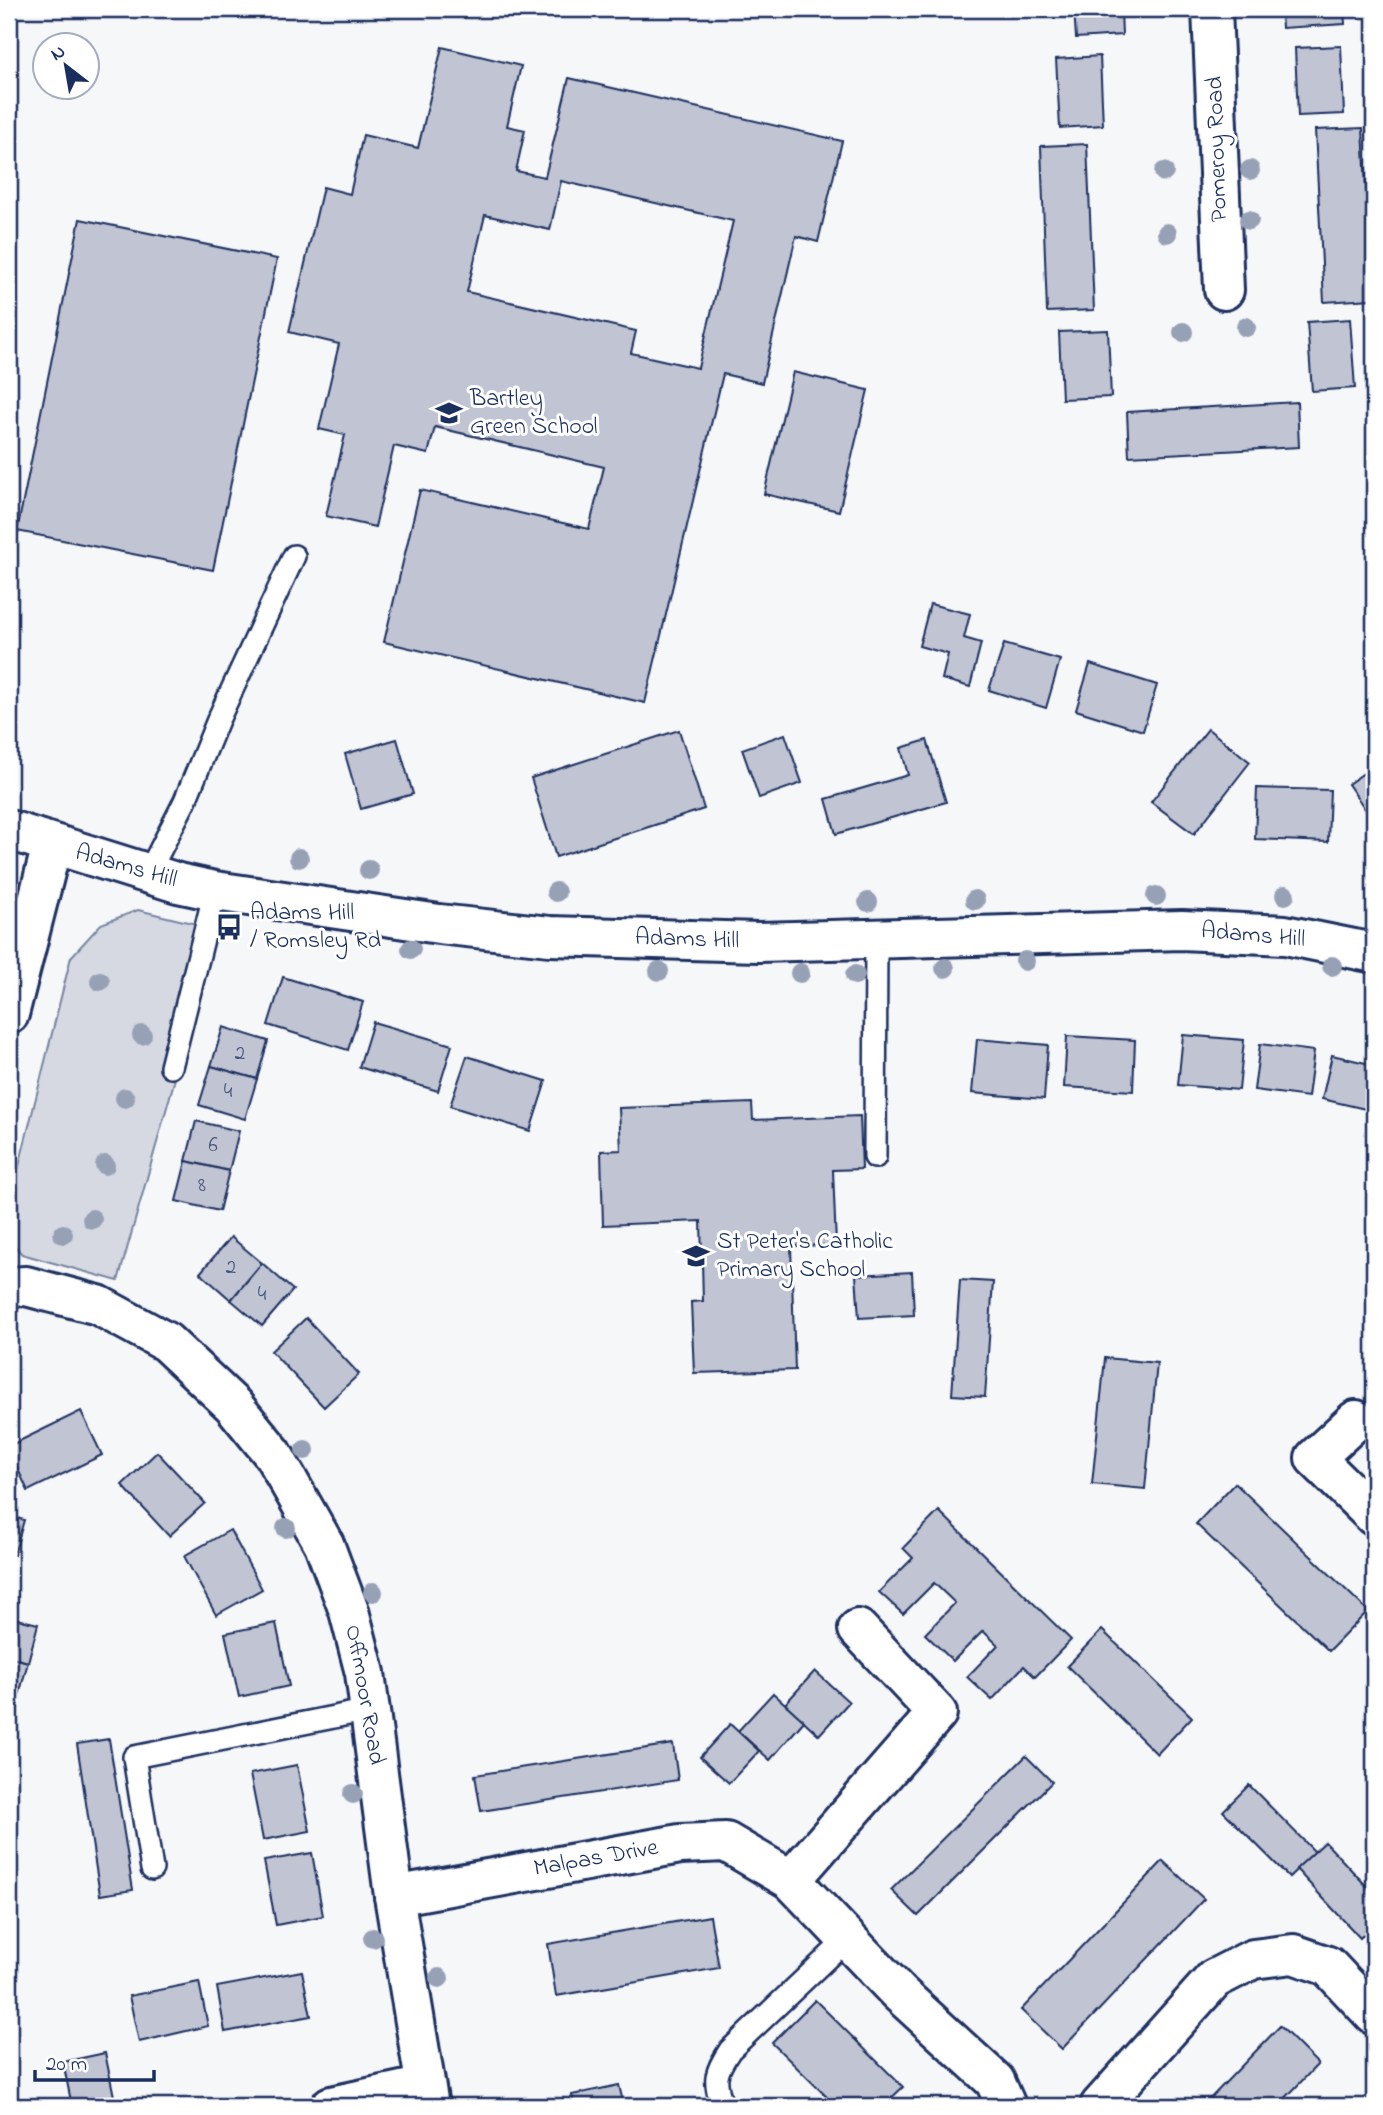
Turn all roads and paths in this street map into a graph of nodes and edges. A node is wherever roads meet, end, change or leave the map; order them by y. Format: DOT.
graph roads {
  1 [pos="1212,9"];
  2 [pos="1224,290"];
  3 [pos="294,556"];
  4 [pos="9,830"];
  5 [pos="52,845"];
  6 [pos="148,874"];
  7 [pos="215,891"];
  8 [pos="876,938"];
  9 [pos="1374,953"];
  10 [pos="9,1014"];
  11 [pos="171,1067"];
  12 [pos="875,1157"];
  13 [pos="9,1287"];
  14 [pos="1356,1420"];
  15 [pos="1374,1516"];
  16 [pos="858,1629"];
  17 [pos="369,1710"];
  18 [pos="152,1869"];
  19 [pos="790,1880"];
  20 [pos="394,1896"];
  21 [pos="848,1938"];
  22 [pos="1374,2015"];
  23 [pos="427,2096"];
  24 [pos="331,2106"];
  25 [pos="722,2106"];
  26 [pos="1006,2106"];
  27 [pos="1100,2106"];
  1 -- 2 [label="street, Pomeroy Road"];
  3 -- 6 [label="lane"];
  4 -- 5 [label="street, Adams Hill"];
  5 -- 6 [label="street, Adams Hill"];
  5 -- 10 [label="street"];
  6 -- 7 [label="street, Adams Hill"];
  7 -- 8 [label="street, Adams Hill"];
  7 -- 11 [label="lane"];
  8 -- 9 [label="street, Adams Hill"];
  8 -- 12 [label="lane"];
  13 -- 17 [label="street, Offmoor Road"];
  14 -- 15 [label="street"];
  16 -- 19 [label="street"];
  17 -- 18 [label="lane"];
  17 -- 20 [label="street, Offmoor Road"];
  19 -- 20 [label="street, Malpas Drive"];
  19 -- 21 [label="street, Malpas Drive"];
  20 -- 23 [label="street, Offmoor Road"];
  21 -- 25 [label="lane"];
  21 -- 26 [label="street, Malpas Drive"];
  22 -- 27 [label="street"];
  23 -- 24 [label="street"];
}
